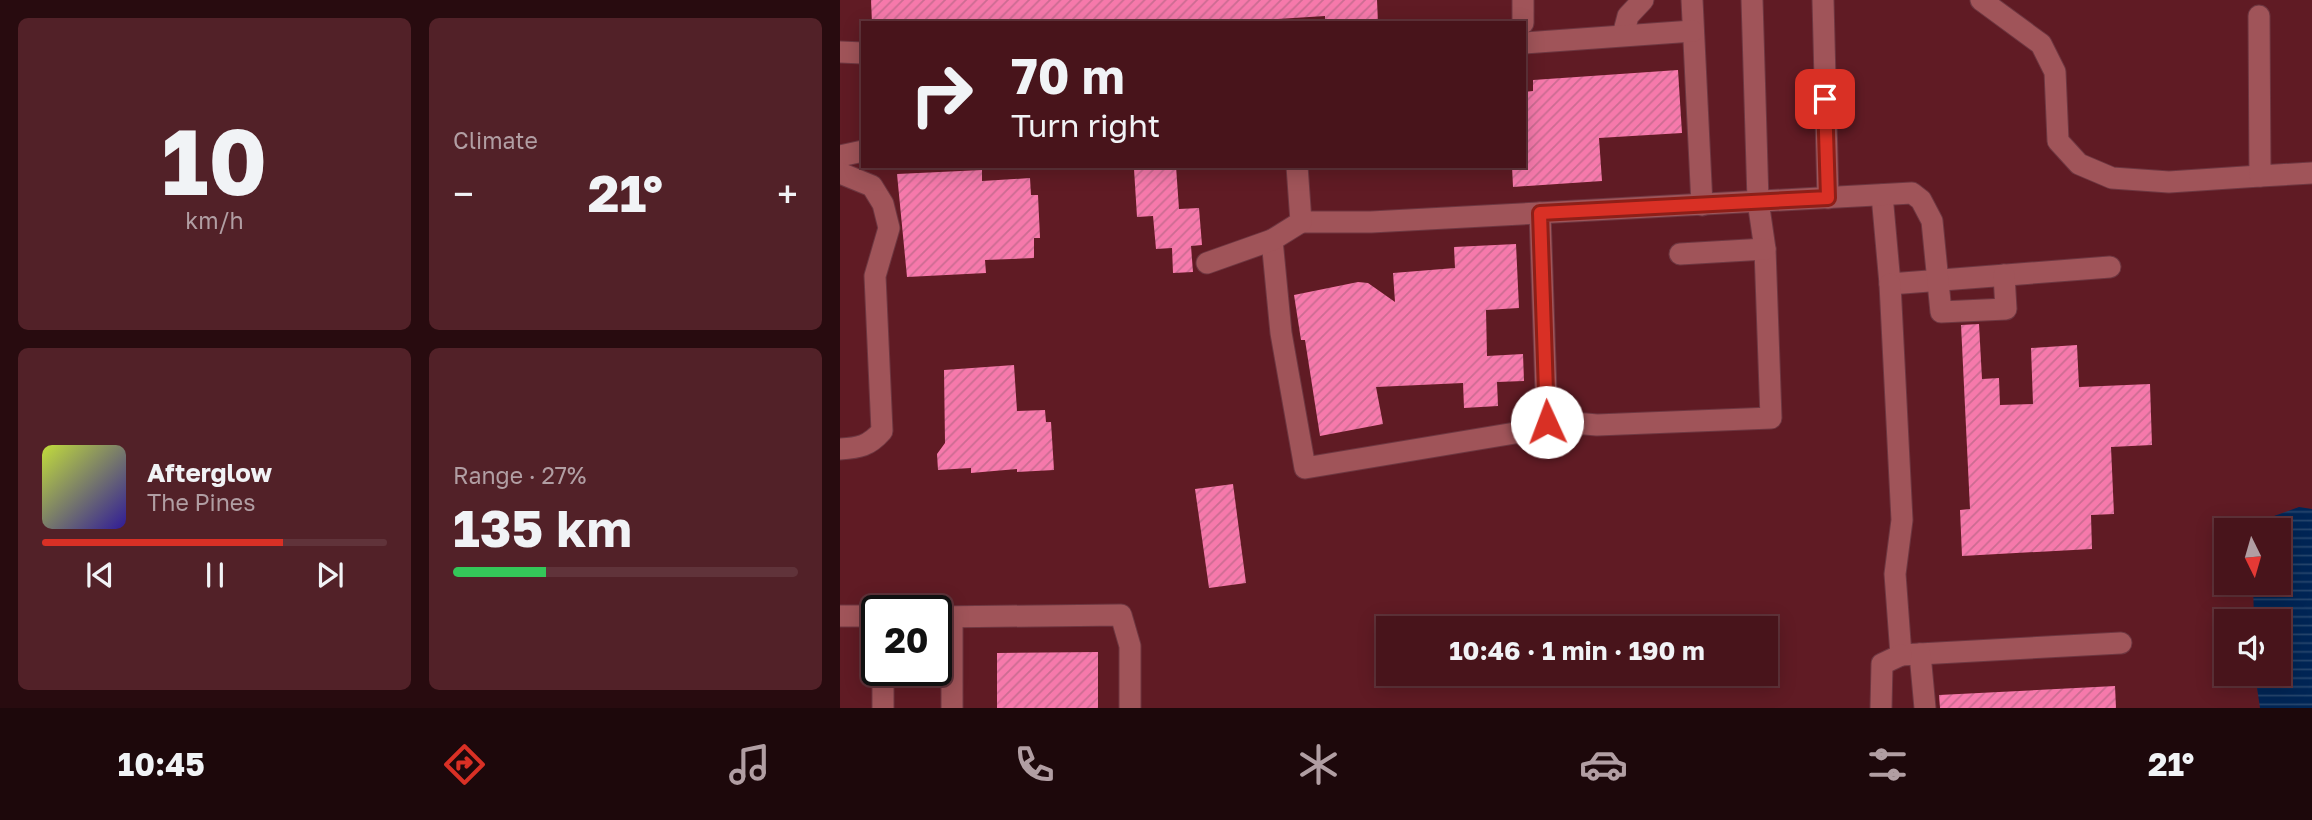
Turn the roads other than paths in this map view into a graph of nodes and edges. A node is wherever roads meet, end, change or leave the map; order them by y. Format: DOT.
graph roads {
  1 [pos="1523,0"];
  2 [pos="1643,0"];
  3 [pos="1692,0"];
  4 [pos="1752,0"];
  5 [pos="1823,0"];
  6 [pos="1980,0"];
  7 [pos="2259,16"];
  8 [pos="1523,21"];
  9 [pos="1693,31"];
  10 [pos="1623,35"];
  11 [pos="1526,43"];
  12 [pos="840,52"];
  13 [pos="861,53"];
  14 [pos="861,151"];
  15 [pos="840,156"];
  16 [pos="1297,168"];
  17 [pos="840,173"];
  18 [pos="2312,173"];
  19 [pos="2260,176"];
  20 [pos="1882,195"];
  21 [pos="1828,198"];
  22 [pos="1758,201"];
  23 [pos="1702,205"];
  24 [pos="1540,213"];
  25 [pos="1301,222"];
  26 [pos="1272,240"];
  27 [pos="1765,249"];
  28 [pos="1680,254"];
  29 [pos="1207,263"];
  30 [pos="2110,267"];
  31 [pos="2004,275"];
  32 [pos="1936,281"];
  33 [pos="1890,284"];
  34 [pos="1547,422"];
  35 [pos="840,449"];
  36 [pos="840,616"];
  37 [pos="861,616"];
  38 [pos="952,617"];
  39 [pos="2121,643"];
  40 [pos="1910,654"];
  41 [pos="883,686"];
  42 [pos="950,686"];
  43 [pos="883,708"];
  44 [pos="952,708"];
  45 [pos="1130,708"];
  46 [pos="1881,708"];
  47 [pos="1925,708"];
  1 -- 8 [label="lane"];
  2 -- 10 [label="lane"];
  3 -- 9 [label="lane"];
  4 -- 22 [label="lane"];
  5 -- 21 [label="lane"];
  6 -- 19 [label="lane"];
  7 -- 19 [label="lane"];
  9 -- 10 [label="lane"];
  9 -- 23 [label="lane"];
  10 -- 11 [label="lane"];
  12 -- 13 [label="lane"];
  14 -- 15 [label="lane"];
  16 -- 25 [label="lane"];
  17 -- 35 [label="lane"];
  18 -- 19 [label="lane"];
  20 -- 21 [label="lane"];
  20 -- 32 [label="lane"];
  20 -- 33 [label="lane"];
  21 -- 22 [label="lane"];
  22 -- 23 [label="lane"];
  22 -- 27 [label="lane"];
  23 -- 24 [label="lane"];
  24 -- 25 [label="lane"];
  24 -- 34 [label="lane"];
  25 -- 26 [label="lane"];
  26 -- 29 [label="lane"];
  26 -- 34 [label="lane"];
  27 -- 28 [label="lane"];
  27 -- 34 [label="lane"];
  30 -- 31 [label="lane"];
  31 -- 32 [label="lane"];
  31 -- 32 [label="lane"];
  32 -- 33 [label="lane"];
  33 -- 40 [label="lane"];
  36 -- 37 [label="lane"];
  38 -- 45 [label="lane"];
  39 -- 40 [label="lane"];
  40 -- 46 [label="lane"];
  40 -- 47 [label="lane"];
  41 -- 43 [label="lane"];
  42 -- 44 [label="lane"];
}
